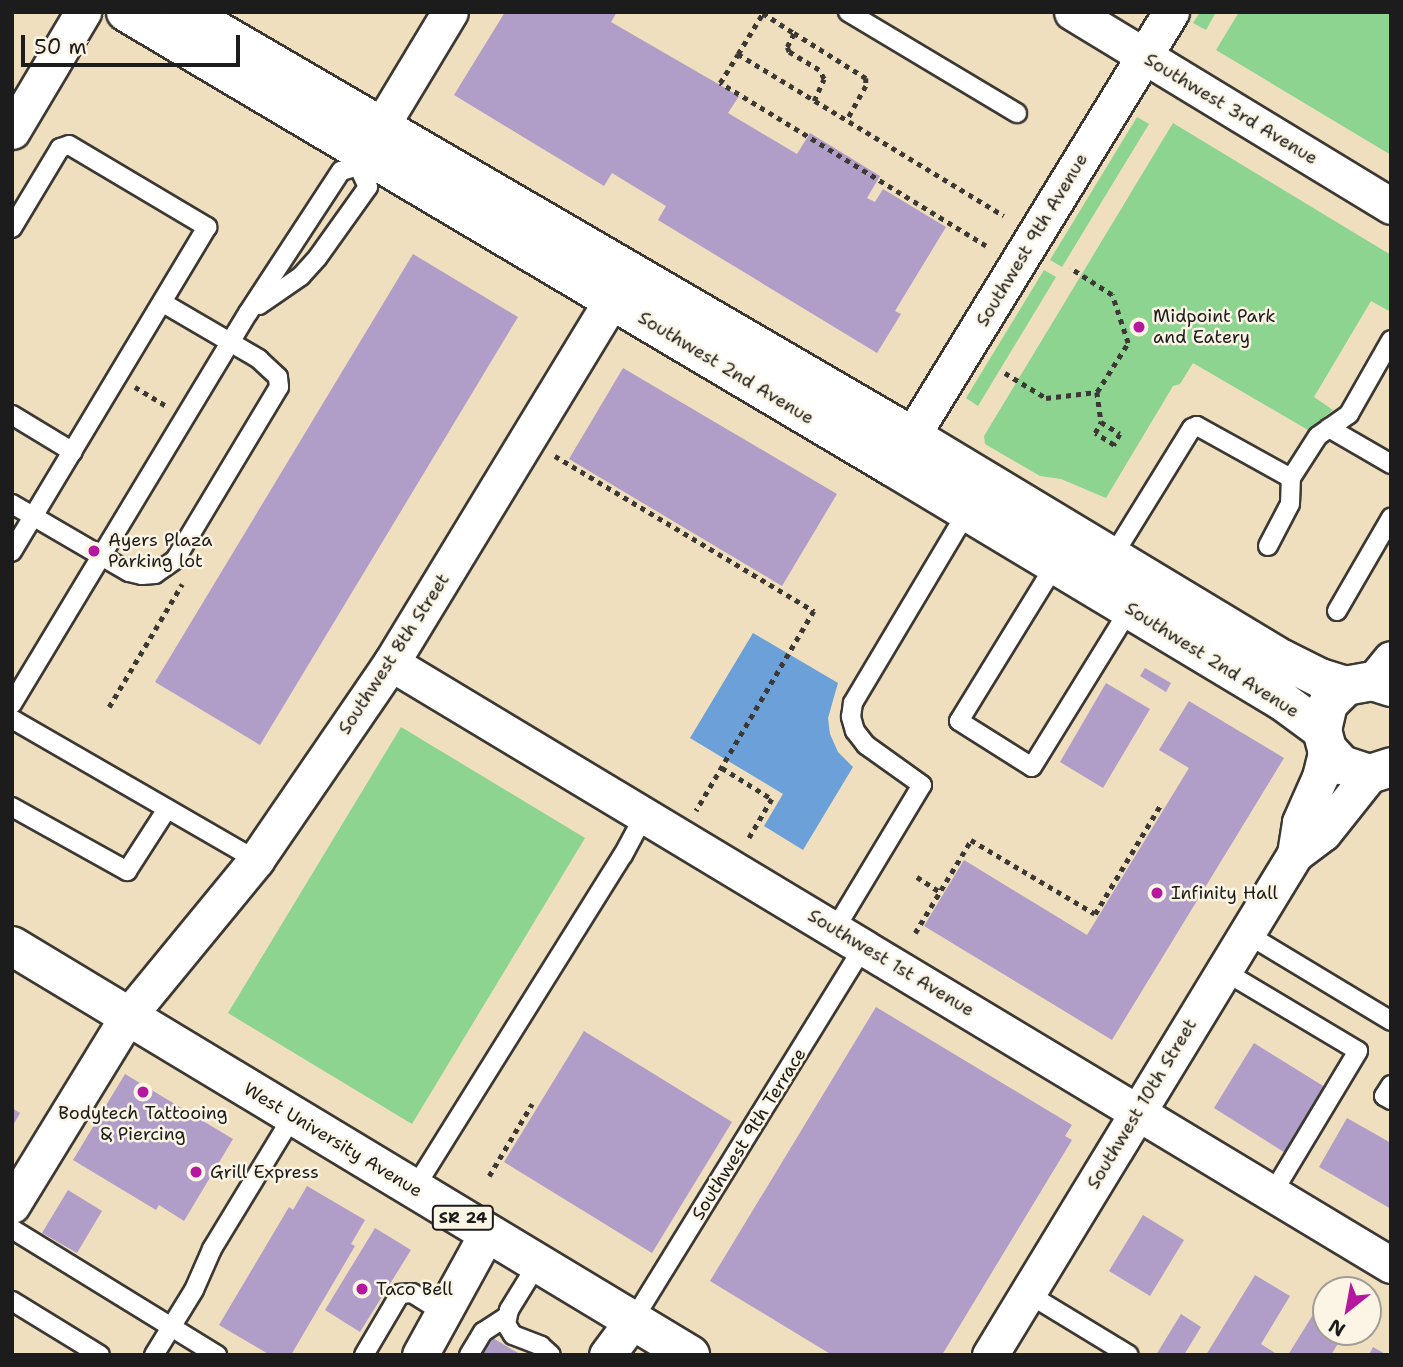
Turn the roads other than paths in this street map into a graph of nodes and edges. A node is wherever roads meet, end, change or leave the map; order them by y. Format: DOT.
graph roads {
  1 [pos="83,12"];
  2 [pos="126,12"];
  3 [pos="185,12"];
  4 [pos="450,12"];
  5 [pos="848,12"];
  6 [pos="1072,12"];
  7 [pos="1171,12"];
  8 [pos="1144,56"];
  9 [pos="1017,113"];
  10 [pos="14,122"];
  11 [pos="368,149"];
  12 [pos="1391,206"];
  13 [pos="12,228"];
  14 [pos="621,286"];
  15 [pos="163,303"];
  16 [pos="248,313"];
  17 [pos="1391,340"];
  18 [pos="230,341"];
  19 [pos="12,415"];
  20 [pos="1329,428"];
  21 [pos="73,452"];
  22 [pos="903,452"];
  23 [pos="1391,464"];
  24 [pos="1291,478"];
  25 [pos="12,504"];
  26 [pos="967,512"];
  27 [pos="33,517"];
  28 [pos="1391,518"];
  29 [pos="1268,546"];
  30 [pos="12,552"];
  31 [pos="101,556"];
  32 [pos="1055,565"];
  33 [pos="1103,572"];
  34 [pos="1129,610"];
  35 [pos="1337,611"];
  36 [pos="391,663"];
  37 [pos="1375,678"];
  38 [pos="12,704"];
  39 [pos="12,719"];
  40 [pos="1324,740"];
  41 [pos="1385,770"];
  42 [pos="12,807"];
  43 [pos="167,809"];
  44 [pos="644,816"];
  45 [pos="1295,853"];
  46 [pos="256,860"];
  47 [pos="835,929"];
  48 [pos="1247,934"];
  49 [pos="12,946"];
  50 [pos="864,946"];
  51 [pos="1224,971"];
  52 [pos="128,1016"];
  53 [pos="1391,1021"];
  54 [pos="1391,1086"];
  55 [pos="1391,1100"];
  56 [pos="1136,1112"];
  57 [pos="293,1116"];
  58 [pos="414,1189"];
  59 [pos="1272,1194"];
  60 [pos="12,1205"];
  61 [pos="12,1229"];
  62 [pos="487,1233"];
  63 [pos="538,1263"];
  64 [pos="1391,1265"];
  65 [pos="1027,1293"];
  66 [pos="12,1301"];
  67 [pos="443,1312"];
  68 [pos="506,1317"];
  69 [pos="633,1320"];
  70 [pos="171,1327"];
  71 [pos="526,1349"];
  72 [pos="100,1355"];
  73 [pos="154,1355"];
  74 [pos="216,1355"];
  75 [pos="364,1355"];
  76 [pos="420,1355"];
  77 [pos="469,1355"];
  78 [pos="551,1355"];
  79 [pos="607,1355"];
  80 [pos="690,1355"];
  81 [pos="990,1355"];
  82 [pos="1129,1355"];
  1 -- 10 [label="street"];
  2 -- 11 [label="street, Southwest 2nd Avenue"];
  3 -- 11 [label="street, Southwest 2nd Avenue"];
  4 -- 11 [label="street"];
  5 -- 9 [label="lane"];
  6 -- 8 [label="street, Southwest 3rd Avenue"];
  7 -- 8 [label="street, Southwest 9th Avenue"];
  8 -- 12 [label="street, Southwest 3rd Avenue"];
  8 -- 22 [label="street, Southwest 9th Avenue"];
  11 -- 14 [label="street, Southwest 2nd Avenue"];
  11 -- 16 [label="lane"];
  11 -- 16 [label="lane"];
  13 -- 15 [label="lane"];
  14 -- 22 [label="street, Southwest 2nd Avenue"];
  14 -- 36 [label="street, Southwest 8th Street"];
  15 -- 18 [label="lane"];
  15 -- 21 [label="lane"];
  16 -- 18 [label="lane"];
  17 -- 20 [label="lane"];
  18 -- 31 [label="lane"];
  18 -- 31 [label="lane"];
  19 -- 21 [label="lane"];
  20 -- 23 [label="lane"];
  20 -- 24 [label="lane"];
  21 -- 27 [label="lane"];
  22 -- 26 [label="street, Southwest 2nd Avenue"];
  22 -- 33 [label="street, Southwest 2nd Avenue"];
  24 -- 29 [label="lane"];
  24 -- 33 [label="lane"];
  25 -- 27 [label="lane"];
  26 -- 32 [label="street, Southwest 2nd Avenue"];
  26 -- 47 [label="lane"];
  27 -- 30 [label="lane"];
  27 -- 31 [label="lane"];
  28 -- 35 [label="lane"];
  31 -- 38 [label="lane"];
  32 -- 33 [label="street, Southwest 2nd Avenue"];
  32 -- 34 [label="lane"];
  33 -- 34 [label="street, Southwest 2nd Avenue"];
  33 -- 37 [label="street, Southwest 2nd Avenue"];
  34 -- 40 [label="street, Southwest 2nd Avenue"];
  36 -- 44 [label="street, Southwest 1st Avenue"];
  36 -- 46 [label="street, Southwest 8th Street"];
  37 -- 40 [label="street"];
  39 -- 43 [label="lane"];
  40 -- 41 [label="street, Southwest 2nd Avenue"];
  40 -- 45 [label="street, Southwest 10th Street"];
  41 -- 45 [label="street, Southwest 10th Street"];
  42 -- 43 [label="lane"];
  43 -- 46 [label="lane"];
  44 -- 47 [label="street, Southwest 1st Avenue"];
  44 -- 58 [label="lane"];
  45 -- 48 [label="street, Southwest 10th Street"];
  46 -- 52 [label="street, Southwest 8th Street"];
  47 -- 50 [label="street, Southwest 1st Avenue"];
  48 -- 51 [label="street, Southwest 10th Street"];
  48 -- 53 [label="lane"];
  49 -- 52 [label="street, West University Avenue / SR 24"];
  50 -- 56 [label="street, Southwest 1st Avenue"];
  50 -- 69 [label="lane, Southwest 9th Terrace"];
  51 -- 56 [label="street, Southwest 10th Street"];
  51 -- 59 [label="lane"];
  52 -- 57 [label="street, West University Avenue / SR 24"];
  52 -- 60 [label="street, Southwest 8th Street"];
  54 -- 55 [label="lane"];
  56 -- 59 [label="street, Southwest 1st Avenue"];
  56 -- 65 [label="street, Southwest 10th Street"];
  57 -- 58 [label="street, West University Avenue / SR 24"];
  57 -- 70 [label="lane"];
  58 -- 62 [label="street, West University Avenue / SR 24"];
  59 -- 64 [label="street, Southwest 1st Avenue"];
  61 -- 70 [label="lane"];
  62 -- 63 [label="street, West University Avenue / SR 24"];
  62 -- 67 [label="street"];
  63 -- 68 [label="lane"];
  63 -- 69 [label="street, West University Avenue / SR 24"];
  65 -- 81 [label="street, Southwest 10th Street"];
  65 -- 82 [label="lane"];
  66 -- 72 [label="lane"];
  67 -- 75 [label="lane"];
  67 -- 76 [label="street"];
  68 -- 71 [label="lane"];
  68 -- 77 [label="lane"];
  69 -- 79 [label="street"];
  69 -- 80 [label="street, West University Avenue / SR 24"];
  70 -- 73 [label="lane"];
  70 -- 74 [label="lane"];
  71 -- 78 [label="lane"];
}
